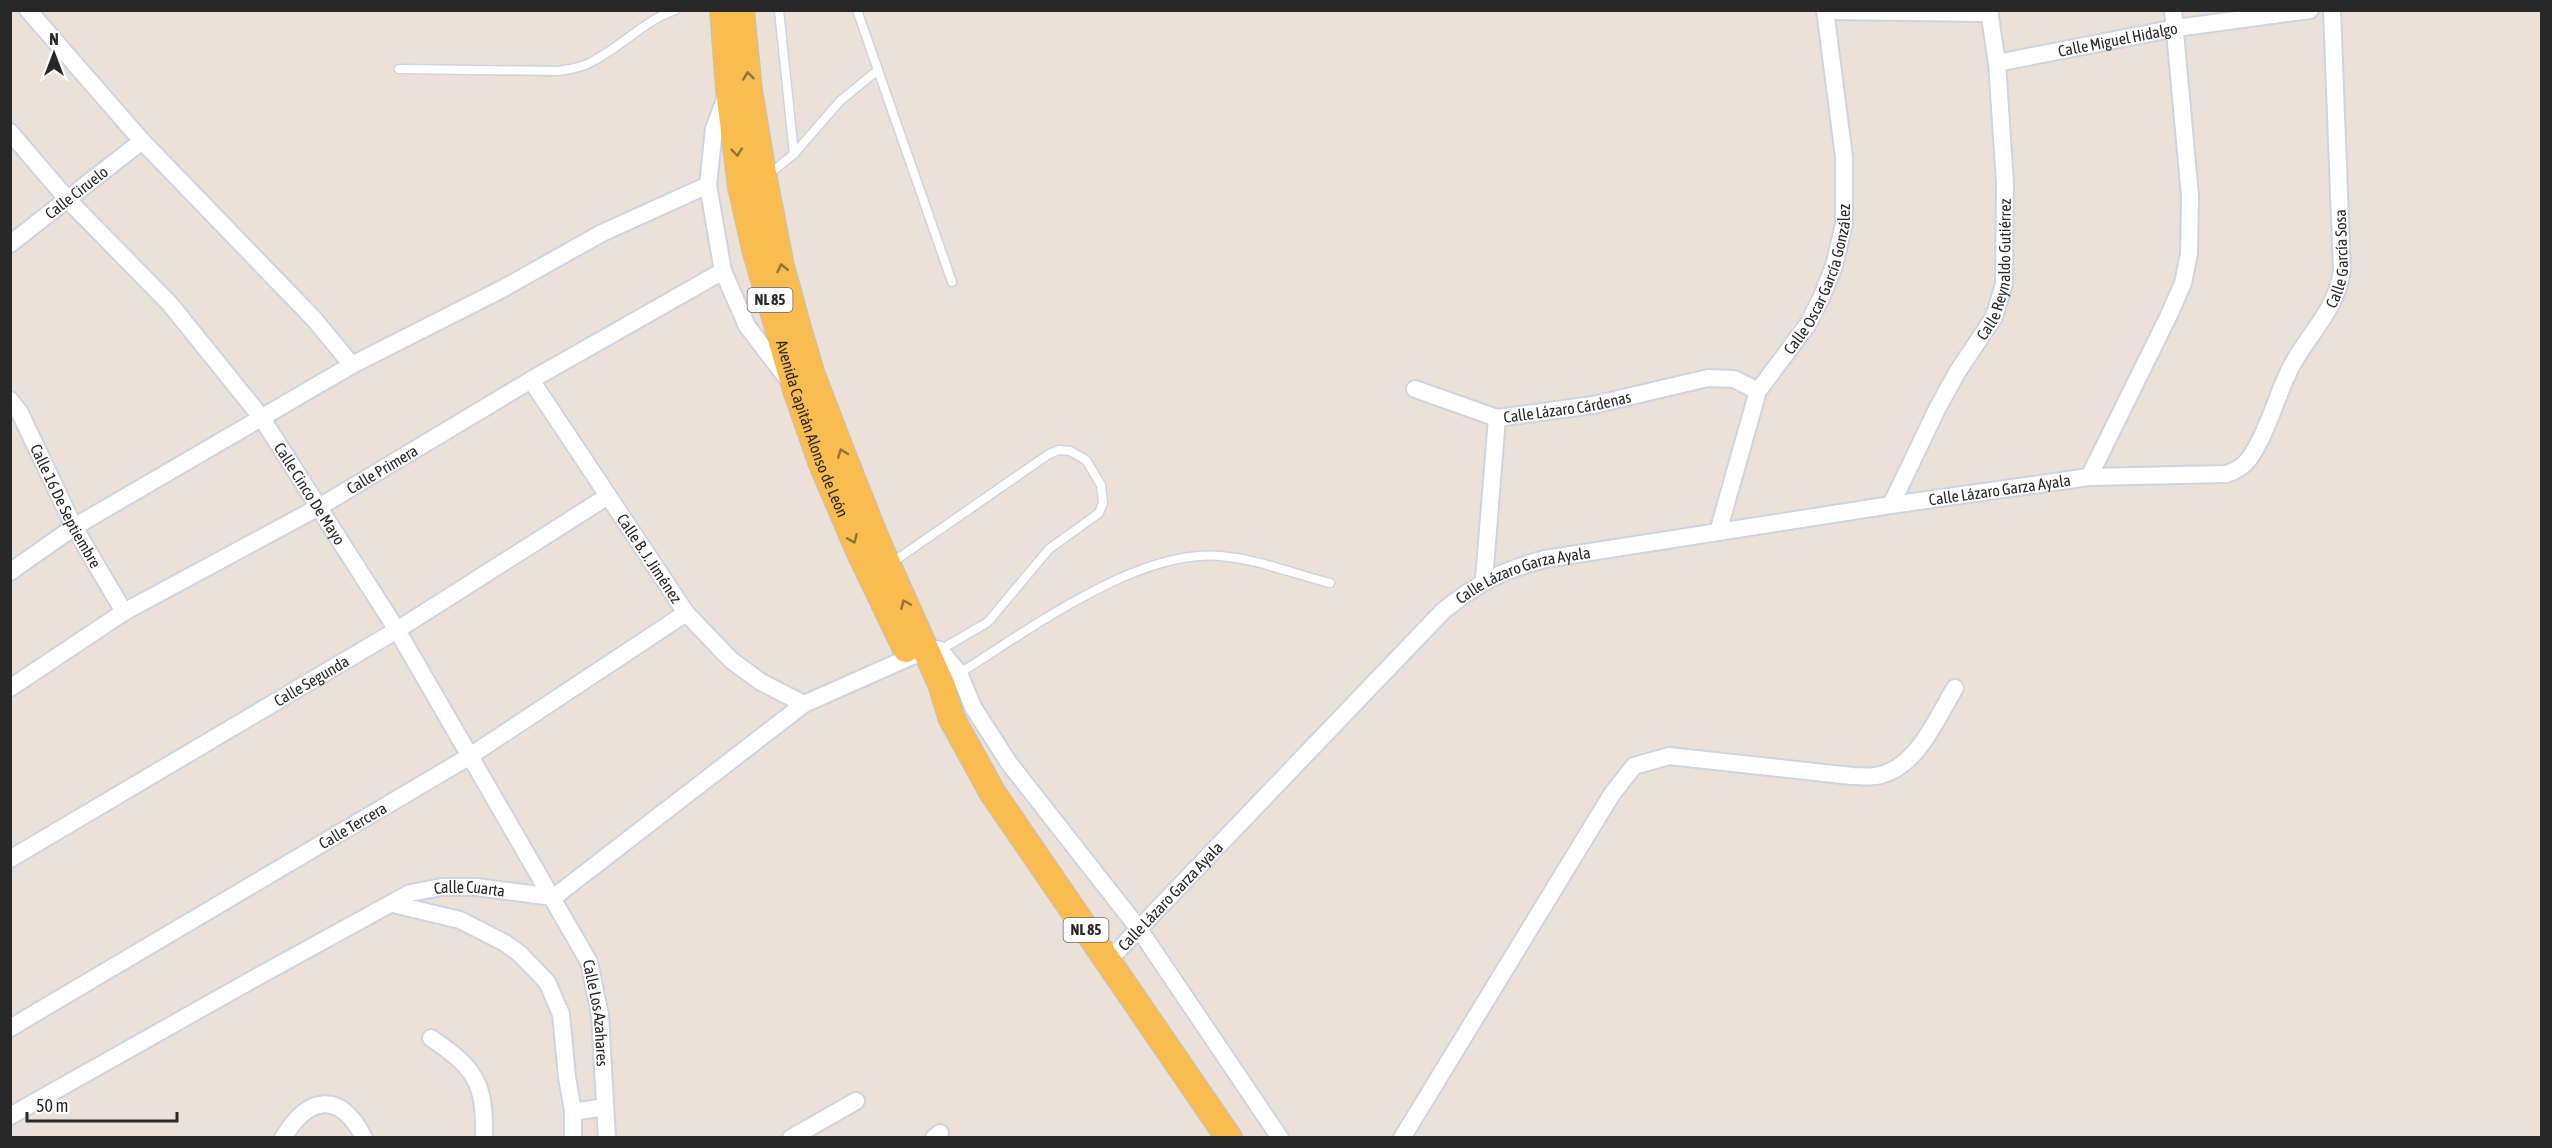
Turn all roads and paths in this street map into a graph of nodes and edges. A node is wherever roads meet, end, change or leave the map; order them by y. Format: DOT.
graph roads {
  1 [pos="28,10"];
  2 [pos="675,10"];
  3 [pos="723,10"];
  4 [pos="741,10"];
  5 [pos="779,10"];
  6 [pos="857,10"];
  7 [pos="2173,10"];
  8 [pos="2310,10"];
  9 [pos="2332,10"];
  10 [pos="1826,11"];
  11 [pos="1989,12"];
  12 [pos="2176,28"];
  13 [pos="1997,63"];
  14 [pos="399,69"];
  15 [pos="878,70"];
  16 [pos="729,90"];
  17 [pos="10,132"];
  18 [pos="142,141"];
  19 [pos="794,154"];
  20 [pos="752,183"];
  21 [pos="708,185"];
  22 [pos="68,200"];
  23 [pos="10,244"];
  24 [pos="723,271"];
  25 [pos="952,282"];
  26 [pos="352,365"];
  27 [pos="531,380"];
  28 [pos="1415,388"];
  29 [pos="796,390"];
  30 [pos="1758,391"];
  31 [pos="14,411"];
  32 [pos="261,417"];
  33 [pos="1497,418"];
  34 [pos="2226,474"];
  35 [pos="2089,477"];
  36 [pos="609,496"];
  37 [pos="1891,505"];
  38 [pos="319,507"];
  39 [pos="74,527"];
  40 [pos="1718,532"];
  41 [pos="880,570"];
  42 [pos="10,572"];
  43 [pos="1484,580"];
  44 [pos="1330,583"];
  45 [pos="124,612"];
  46 [pos="686,613"];
  47 [pos="397,630"];
  48 [pos="925,653"];
  49 [pos="945,681"];
  50 [pos="10,688"];
  51 [pos="1955,688"];
  52 [pos="804,704"];
  53 [pos="951,717"];
  54 [pos="470,756"];
  55 [pos="10,859"];
  56 [pos="554,897"];
  57 [pos="393,904"];
  58 [pos="1139,929"];
  59 [pos="1108,962"];
  60 [pos="10,1028"];
  61 [pos="431,1038"];
  62 [pos="856,1101"];
  63 [pos="605,1107"];
  64 [pos="573,1112"];
  65 [pos="10,1116"];
  66 [pos="283,1137"];
  67 [pos="364,1137"];
  68 [pos="484,1137"];
  69 [pos="573,1137"];
  70 [pos="606,1137"];
  71 [pos="791,1137"];
  72 [pos="1229,1137"];
  73 [pos="1280,1137"];
  74 [pos="1402,1137"];
  1 -- 18 [label="street"];
  2 -- 14 [label="lane"];
  3 -- 16 [label="main road, Avenida Capitán Alonso de León / NL 85"];
  20 -- 4 [label="main road, Avenida Capitán Alonso de León / NL 85, one-way"];
  5 -- 19 [label="lane"];
  6 -- 15 [label="lane"];
  7 -- 12 [label="street, Calle Lázaro Garza Ayala"];
  8 -- 12 [label="street, Calle Miguel Hidalgo"];
  9 -- 34 [label="street, Calle García Sosa"];
  10 -- 11 [label="street"];
  10 -- 30 [label="street, Calle Oscar García González"];
  11 -- 13 [label="street, Calle Reynaldo Gutiérrez"];
  12 -- 13 [label="street, Calle Miguel Hidalgo"];
  12 -- 35 [label="street, Calle Lázaro Garza Ayala"];
  13 -- 37 [label="street, Calle Reynaldo Gutiérrez"];
  15 -- 19 [label="lane"];
  15 -- 25 [label="lane"];
  16 -- 20 [label="main road, Avenida Capitán Alonso de León / NL 85, one-way"];
  16 -- 21 [label="street"];
  17 -- 22 [label="street, Calle Cinco De Mayo"];
  18 -- 22 [label="street, Calle Ciruelo"];
  18 -- 26 [label="street"];
  19 -- 20 [label="lane"];
  20 -- 29 [label="main road, Avenida Capitán Alonso de León / NL 85"];
  41 -- 20 [label="main road, Avenida Capitán Alonso de León / NL 85, one-way"];
  21 -- 24 [label="street"];
  21 -- 26 [label="street"];
  22 -- 23 [label="street, Calle Ciruelo"];
  22 -- 32 [label="street, Calle Cinco De Mayo"];
  24 -- 27 [label="street, Calle Primera"];
  24 -- 29 [label="street"];
  26 -- 32 [label="street"];
  27 -- 36 [label="street, Calle B. J. Jiménez"];
  27 -- 38 [label="street, Calle Primera"];
  28 -- 33 [label="street"];
  29 -- 41 [label="main road, Avenida Capitán Alonso de León / NL 85, one-way"];
  30 -- 33 [label="street, Calle Lázaro Cárdenas"];
  30 -- 40 [label="street, Calle Oscar García González"];
  31 -- 39 [label="street, Calle 16 De Septiembre"];
  32 -- 38 [label="street, Calle Cinco De Mayo"];
  32 -- 39 [label="street"];
  33 -- 43 [label="street, Calle Lázaro Cárdenas"];
  34 -- 35 [label="street, Calle Lázaro Garza Ayala"];
  35 -- 37 [label="street, Calle Lázaro Garza Ayala"];
  36 -- 46 [label="street, Calle B. J. Jiménez"];
  36 -- 47 [label="street, Calle Segunda"];
  37 -- 40 [label="street, Calle Lázaro Garza Ayala"];
  38 -- 45 [label="street, Calle Primera"];
  38 -- 47 [label="street, Calle Cinco De Mayo"];
  39 -- 42 [label="street"];
  39 -- 45 [label="street, Calle 16 De Septiembre"];
  40 -- 43 [label="street, Calle Lázaro Garza Ayala"];
  41 -- 48 [label="main road, Avenida Capitán Alonso de León / NL 85"];
  41 -- 48 [label="lane"];
  43 -- 58 [label="street, Calle Lázaro Garza Ayala"];
  44 -- 49 [label="lane"];
  45 -- 50 [label="street, Calle Primera"];
  46 -- 52 [label="street, Calle B. J. Jiménez"];
  46 -- 54 [label="street, Calle Tercera"];
  47 -- 54 [label="street, Calle Cinco De Mayo"];
  47 -- 55 [label="street, Calle Segunda"];
  48 -- 49 [label="main road, Avenida Capitán Alonso de León / NL 85"];
  48 -- 52 [label="street"];
  48 -- 53 [label="main road, Avenida Capitán Alonso de León / NL 85"];
  49 -- 53 [label="main road, Avenida Capitán Alonso de León / NL 85"];
  49 -- 58 [label="street"];
  51 -- 74 [label="street"];
  52 -- 56 [label="street"];
  53 -- 59 [label="main road, Avenida Capitán Alonso de León / NL 85"];
  54 -- 56 [label="street, Calle Cinco De Mayo"];
  54 -- 60 [label="street, Calle Tercera"];
  56 -- 57 [label="street, Calle Cuarta"];
  56 -- 63 [label="street, Calle Los Azahares"];
  57 -- 64 [label="street"];
  57 -- 65 [label="street, Calle Cuarta"];
  58 -- 59 [label="street, Calle Lázaro Garza Ayala"];
  58 -- 73 [label="street"];
  59 -- 72 [label="main road, Avenida Capitán Alonso de León / NL 85"];
  61 -- 68 [label="street"];
  62 -- 71 [label="street"];
  63 -- 64 [label="street"];
  63 -- 70 [label="street, Calle Los Azahares"];
  64 -- 69 [label="street"];
  66 -- 67 [label="street"];
}
